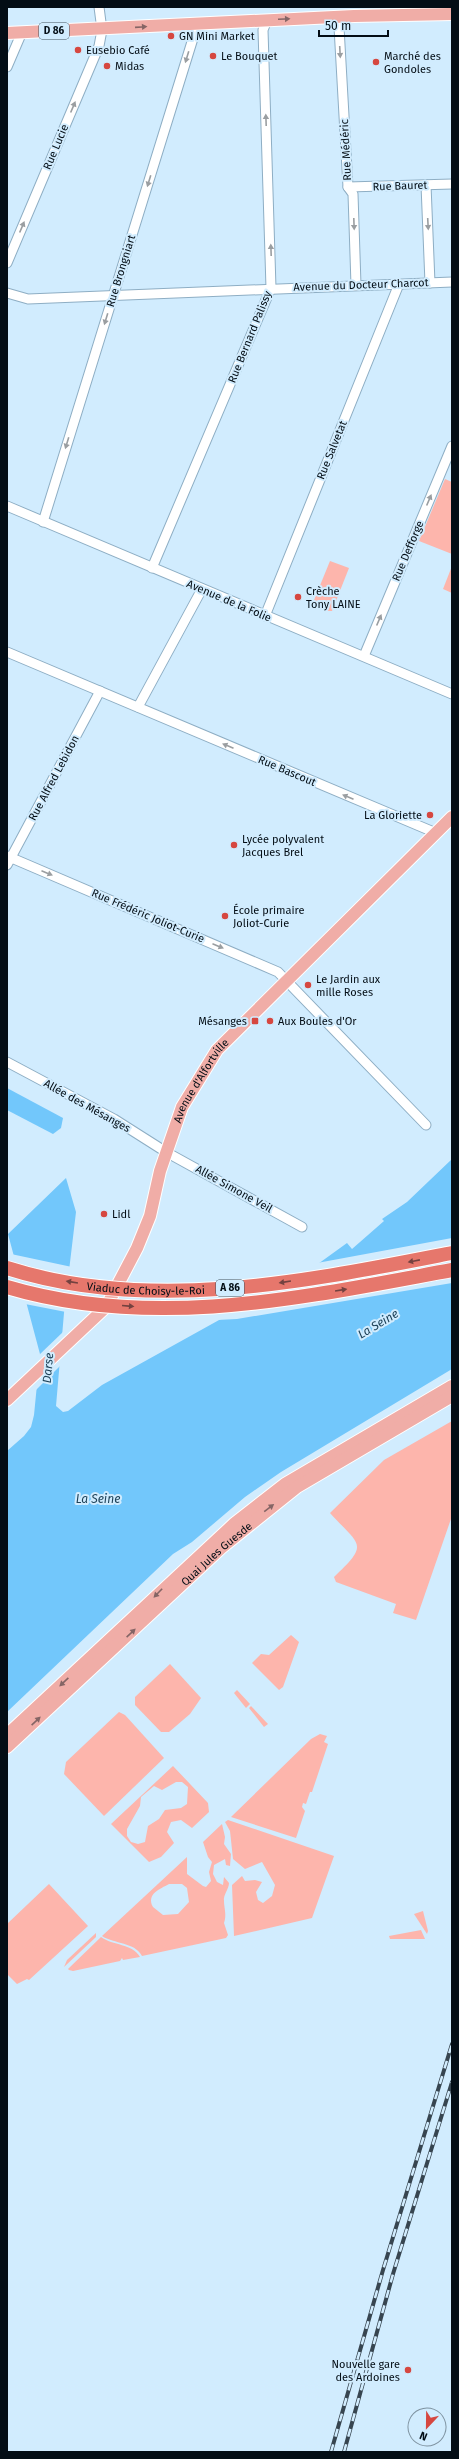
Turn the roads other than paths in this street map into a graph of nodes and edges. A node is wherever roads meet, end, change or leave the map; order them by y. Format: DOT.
graph roads {
  1 [pos="99,7"];
  2 [pos="452,14"];
  3 [pos="329,18"];
  4 [pos="267,20"];
  5 [pos="188,24"];
  6 [pos="102,30"];
  7 [pos="22,32"];
  8 [pos="7,33"];
  9 [pos="7,67"];
  10 [pos="452,184"];
  11 [pos="426,185"];
  12 [pos="348,187"];
  13 [pos="7,263"];
  14 [pos="452,282"];
  15 [pos="430,283"];
  16 [pos="399,284"];
  17 [pos="356,285"];
  18 [pos="271,288"];
  19 [pos="7,292"];
  20 [pos="113,295"];
  21 [pos="452,448"];
  22 [pos="7,506"];
  23 [pos="43,522"];
  24 [pos="152,568"];
  25 [pos="202,589"];
  26 [pos="265,616"];
  27 [pos="7,652"];
  28 [pos="364,656"];
  29 [pos="100,691"];
  30 [pos="452,694"];
  31 [pos="138,707"];
  32 [pos="452,817"];
  33 [pos="436,833"];
  34 [pos="8,859"];
  35 [pos="287,980"];
  36 [pos="7,1062"];
  37 [pos="426,1125"];
  38 [pos="166,1152"];
  39 [pos="302,1227"];
  40 [pos="452,1253"];
  41 [pos="7,1268"];
  42 [pos="452,1270"];
  43 [pos="7,1287"];
  44 [pos="452,1386"];
  45 [pos="452,1396"];
  46 [pos="7,1400"];
  47 [pos="7,1735"];
  48 [pos="7,1747"];
  1 -- 6 [label="street"];
  2 -- 3 [label="main road, D 86"];
  4 -- 3 [label="main road, D 86, one-way"];
  3 -- 12 [label="street, Rue Médéric, one-way"];
  4 -- 5 [label="main road, D 86"];
  18 -- 4 [label="street, Rue Bernard Palissy, one-way"];
  6 -- 5 [label="main road, D 86, one-way"];
  5 -- 20 [label="street, Rue Brongniart, one-way"];
  6 -- 7 [label="main road, D 86"];
  13 -- 6 [label="street, Rue Lucie, one-way"];
  7 -- 8 [label="main road, D 86"];
  7 -- 9 [label="street"];
  10 -- 11 [label="street, Rue Bauret"];
  11 -- 12 [label="street, Rue Bauret"];
  11 -- 15 [label="street, one-way"];
  12 -- 17 [label="street, Rue Médéric, one-way"];
  14 -- 15 [label="street, Avenue du Docteur Charcot"];
  15 -- 16 [label="street, Avenue du Docteur Charcot"];
  16 -- 17 [label="street, Avenue du Docteur Charcot"];
  16 -- 26 [label="street, Rue Salvetat"];
  17 -- 18 [label="street, Avenue du Docteur Charcot"];
  18 -- 20 [label="street, Avenue du Docteur Charcot"];
  18 -- 24 [label="street, Rue Bernard Palissy"];
  19 -- 20 [label="street, Avenue du Docteur Charcot"];
  20 -- 23 [label="street, Rue Brongniart, one-way"];
  28 -- 21 [label="street, Rue Defforge, one-way"];
  22 -- 23 [label="street, Avenue de la Folie"];
  23 -- 24 [label="street, Avenue de la Folie"];
  24 -- 25 [label="street, Avenue de la Folie"];
  25 -- 26 [label="street, Avenue de la Folie"];
  25 -- 31 [label="street"];
  26 -- 28 [label="street, Avenue de la Folie"];
  27 -- 29 [label="street, Rue Bascout"];
  28 -- 30 [label="street, Avenue de la Folie"];
  29 -- 31 [label="street, Rue Bascout"];
  29 -- 34 [label="street, Rue Alfred Lebidon"];
  33 -- 31 [label="street, Rue Bascout, one-way"];
  32 -- 33 [label="main road, Avenue d'Alfortville"];
  33 -- 35 [label="main road, Avenue d'Alfortville"];
  34 -- 35 [label="street, Rue Frédéric Joliot-Curie, one-way"];
  35 -- 37 [label="street, Rue Frédéric Joliot-Curie"];
  35 -- 38 [label="main road, Avenue d'Alfortville"];
  36 -- 38 [label="street, Allée des Mésanges"];
  38 -- 39 [label="street, Allée Simone Veil"];
  38 -- 46 [label="main road, Avenue d'Alfortville"];
  40 -- 41 [label="highway, Viaduc de Choisy-le-Roi / A 86, one-way, bridge"];
  43 -- 42 [label="highway, Viaduc de Choisy-le-Roi / A 86, one-way, bridge"];
  44 -- 47 [label="main road, Quai Jules Guesde, one-way"];
  48 -- 45 [label="main road, Quai Jules Guesde, one-way"];
}
